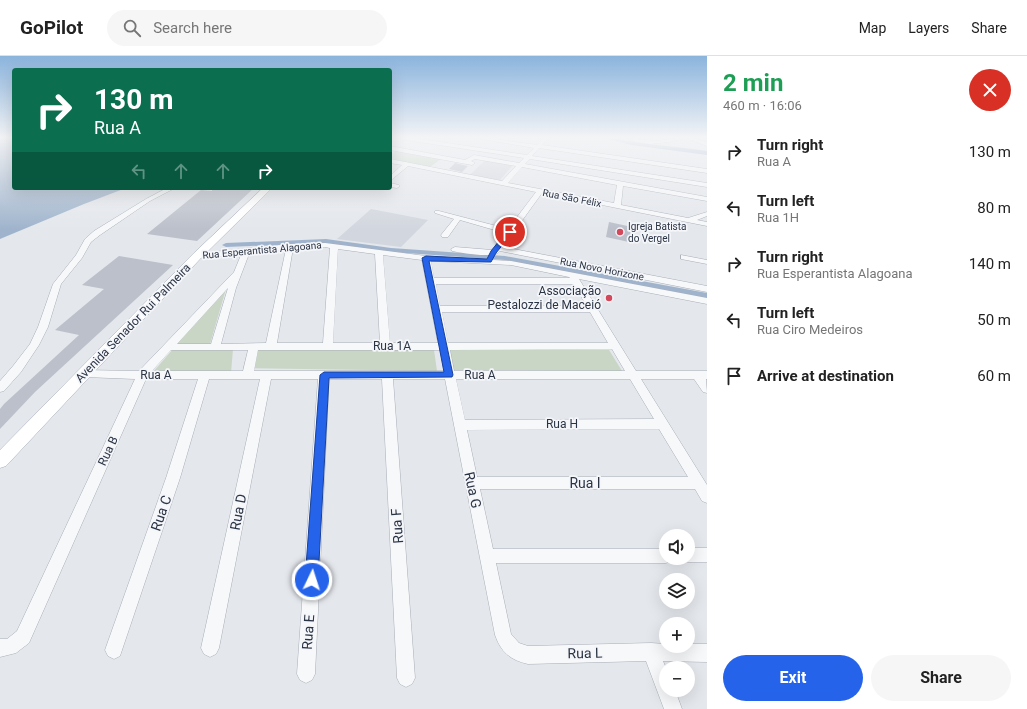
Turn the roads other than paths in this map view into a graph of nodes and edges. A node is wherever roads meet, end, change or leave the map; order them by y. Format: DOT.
graph roads {
  1 [pos="404,168"];
  2 [pos="425,168"];
  3 [pos="471,168"];
  4 [pos="517,168"];
  5 [pos="539,168"];
  6 [pos="601,168"];
  7 [pos="684,168"];
  8 [pos="707,172"];
  9 [pos="463,176"];
  10 [pos="392,177"];
  11 [pos="620,183"];
  12 [pos="503,184"];
  13 [pos="707,185"];
  14 [pos="168,190"];
  15 [pos="266,190"];
  16 [pos="540,191"];
  17 [pos="707,199"];
  18 [pos="617,207"];
  19 [pos="437,212"];
  20 [pos="707,214"];
  21 [pos="458,218"];
  22 [pos="687,220"];
  23 [pos="707,224"];
  24 [pos="510,232"];
  25 [pos="444,235"];
  26 [pos="290,246"];
  27 [pos="334,246"];
  28 [pos="455,249"];
  29 [pos="246,252"];
  30 [pos="379,252"];
  31 [pos="492,254"];
  32 [pos="197,256"];
  33 [pos="684,257"];
  34 [pos="426,258"];
  35 [pos="707,262"];
  36 [pos="236,274"];
  37 [pos="574,277"];
  38 [pos="431,281"];
  39 [pos="707,289"];
  40 [pos="707,301"];
  41 [pos="436,309"];
  42 [pos="594,309"];
  43 [pos="254,346"];
  44 [pos="271,346"];
  45 [pos="328,346"];
  46 [pos="443,346"];
  47 [pos="615,346"];
  48 [pos="168,347"];
  49 [pos="215,347"];
  50 [pos="384,347"];
  51 [pos="85,373"];
  52 [pos="633,374"];
  53 [pos="142,375"];
  54 [pos="206,375"];
  55 [pos="248,375"];
  56 [pos="324,375"];
  57 [pos="387,375"];
  58 [pos="449,375"];
  59 [pos="702,375"];
  60 [pos="266,376"];
  61 [pos="0,388"];
  62 [pos="707,389"];
  63 [pos="664,424"];
  64 [pos="460,425"];
  65 [pos="0,461"];
  66 [pos="698,482"];
  67 [pos="472,483"];
  68 [pos="707,497"];
  69 [pos="695,555"];
  70 [pos="707,555"];
  71 [pos="487,556"];
  72 [pos="659,556"];
  73 [pos="496,605"];
  74 [pos="5,648"];
  75 [pos="210,648"];
  76 [pos="114,650"];
  77 [pos="651,652"];
  78 [pos="707,653"];
  79 [pos="306,674"];
  80 [pos="406,678"];
  81 [pos="673,709"];
  1 -- 10 [label="street"];
  2 -- 9 [label="street, Rua São Félix"];
  3 -- 9 [label="street"];
  4 -- 12 [label="street"];
  5 -- 11 [label="street"];
  6 -- 13 [label="street"];
  7 -- 8 [label="street"];
  9 -- 12 [label="street, Rua São Félix"];
  11 -- 17 [label="street"];
  11 -- 18 [label="street"];
  12 -- 16 [label="street, Rua São Félix"];
  14 -- 61 [label="street"];
  15 -- 32 [label="main road, Avenida Senador Rui Palmeira"];
  16 -- 18 [label="street, Rua São Félix"];
  16 -- 24 [label="street"];
  18 -- 22 [label="street, Rua São Félix"];
  19 -- 21 [label="street"];
  20 -- 22 [label="street"];
  21 -- 24 [label="street"];
  21 -- 25 [label="street"];
  22 -- 23 [label="street, Rua São Félix"];
  24 -- 31 [label="street"];
  26 -- 27 [label="street, Rua Esperantista Alagoana"];
  26 -- 29 [label="street, Rua Esperantista Alagoana"];
  26 -- 44 [label="street"];
  27 -- 30 [label="street, Rua Esperantista Alagoana"];
  27 -- 45 [label="street"];
  28 -- 31 [label="street, Rua Novo Horizone"];
  29 -- 32 [label="street, Rua Esperantista Alagoana"];
  29 -- 36 [label="street"];
  30 -- 34 [label="street, Rua Esperantista Alagoana"];
  30 -- 50 [label="street"];
  31 -- 34 [label="street, Rua Esperantista Alagoana"];
  31 -- 37 [label="street, Rua Esperantista Alagoana"];
  31 -- 39 [label="street, Rua Novo Horizone"];
  32 -- 51 [label="main road, Avenida Senador Rui Palmeira"];
  33 -- 35 [label="street"];
  34 -- 38 [label="street, Rua G"];
  36 -- 48 [label="street, Rua B"];
  36 -- 49 [label="street"];
  37 -- 38 [label="street"];
  37 -- 40 [label="street, Rua Esperantista Alagoana"];
  37 -- 42 [label="street"];
  38 -- 41 [label="street, Rua G"];
  41 -- 42 [label="street"];
  41 -- 46 [label="street, Rua G"];
  42 -- 47 [label="street"];
  43 -- 44 [label="street, Rua 1A"];
  43 -- 49 [label="street, Rua 1A"];
  43 -- 55 [label="street"];
  44 -- 45 [label="street, Rua 1A"];
  45 -- 50 [label="street, Rua 1A"];
  46 -- 47 [label="street, Rua 1A"];
  46 -- 50 [label="street, Rua 1A"];
  46 -- 58 [label="street, Rua G"];
  47 -- 52 [label="street"];
  48 -- 49 [label="street, Rua 1A"];
  48 -- 53 [label="street, Rua B"];
  51 -- 53 [label="street, Rua A"];
  51 -- 65 [label="main road, Avenida Senador Rui Palmeira"];
  52 -- 58 [label="street, Rua A"];
  52 -- 59 [label="street, Rua A"];
  52 -- 63 [label="street"];
  53 -- 54 [label="street, Rua A"];
  53 -- 74 [label="street, Rua B"];
  54 -- 55 [label="street, Rua A"];
  54 -- 76 [label="street, Rua C"];
  55 -- 60 [label="street, Rua A"];
  56 -- 57 [label="street, Rua A"];
  56 -- 60 [label="street, Rua A"];
  56 -- 79 [label="street, Rua E"];
  57 -- 58 [label="street, Rua A"];
  57 -- 80 [label="street, Rua F"];
  58 -- 64 [label="street, Rua G"];
  59 -- 62 [label="street"];
  60 -- 75 [label="street, Rua D"];
  63 -- 64 [label="street, Rua H"];
  63 -- 66 [label="street"];
  64 -- 67 [label="street, Rua G"];
  66 -- 67 [label="street, Rua I"];
  66 -- 68 [label="street"];
  67 -- 71 [label="street, Rua G"];
  69 -- 70 [label="street"];
  71 -- 72 [label="street"];
  71 -- 73 [label="street, Rua G"];
  73 -- 77 [label="street, Rua L"];
  77 -- 78 [label="street, Rua L"];
  77 -- 81 [label="street"];
}
